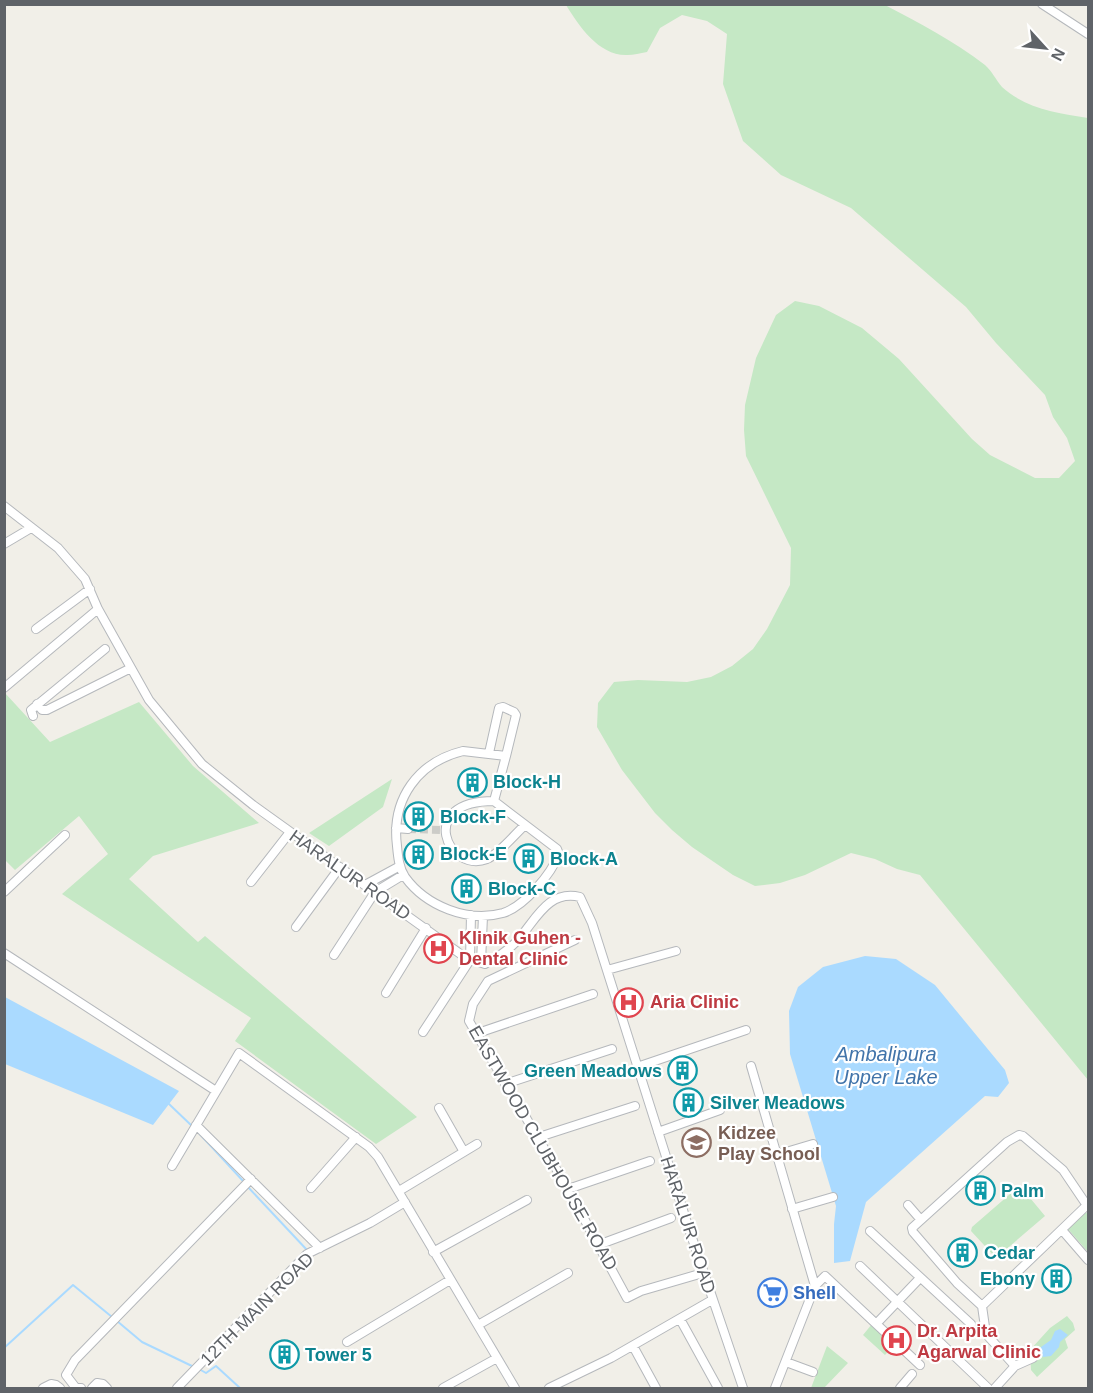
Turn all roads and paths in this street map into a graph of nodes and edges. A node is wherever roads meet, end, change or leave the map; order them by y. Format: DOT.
graph roads {
  1 [pos="1047,6"];
  2 [pos="1089,34"];
  3 [pos="4,506"];
  4 [pos="31,528"];
  5 [pos="4,544"];
  6 [pos="90,590"];
  7 [pos="98,609"];
  8 [pos="36,629"];
  9 [pos="105,649"];
  10 [pos="130,668"];
  11 [pos="4,688"];
  12 [pos="37,704"];
  13 [pos="33,716"];
  14 [pos="489,753"];
  15 [pos="506,756"];
  16 [pos="494,801"];
  17 [pos="525,825"];
  18 [pos="396,828"];
  19 [pos="408,829"];
  20 [pos="290,832"];
  21 [pos="65,836"];
  22 [pos="400,866"];
  23 [pos="340,867"];
  24 [pos="403,875"];
  25 [pos="251,882"];
  26 [pos="366,885"];
  27 [pos="4,892"];
  28 [pos="375,892"];
  29 [pos="471,915"];
  30 [pos="483,916"];
  31 [pos="296,927"];
  32 [pos="426,928"];
  33 [pos="575,940"];
  34 [pos="676,951"];
  35 [pos="4,953"];
  36 [pos="334,955"];
  37 [pos="470,960"];
  38 [pos="481,962"];
  39 [pos="607,970"];
  40 [pos="386,993"];
  41 [pos="593,994"];
  42 [pos="746,1030"];
  43 [pos="423,1032"];
  44 [pos="475,1034"];
  45 [pos="612,1049"];
  46 [pos="751,1066"];
  47 [pos="637,1067"];
  48 [pos="505,1084"];
  49 [pos="216,1091"];
  50 [pos="635,1106"];
  51 [pos="439,1108"];
  52 [pos="720,1110"];
  53 [pos="195,1127"];
  54 [pos="658,1132"];
  55 [pos="356,1137"];
  56 [pos="536,1138"];
  57 [pos="477,1144"];
  58 [pos="813,1144"];
  59 [pos="464,1152"];
  60 [pos="776,1155"];
  61 [pos="650,1161"];
  62 [pos="172,1166"];
  63 [pos="248,1183"];
  64 [pos="311,1188"];
  65 [pos="568,1190"];
  66 [pos="399,1191"];
  67 [pos="834,1197"];
  68 [pos="527,1200"];
  69 [pos="405,1202"];
  70 [pos="908,1205"];
  71 [pos="1087,1208"];
  72 [pos="792,1209"];
  73 [pos="671,1218"];
  74 [pos="921,1220"];
  75 [pos="1062,1230"];
  76 [pos="870,1231"];
  77 [pos="598,1245"];
  78 [pos="320,1248"];
  79 [pos="433,1252"];
  80 [pos="1089,1260"];
  81 [pos="860,1266"];
  82 [pos="568,1273"];
  83 [pos="703,1273"];
  84 [pos="920,1278"];
  85 [pos="450,1280"];
  86 [pos="815,1286"];
  87 [pos="712,1300"];
  88 [pos="897,1302"];
  89 [pos="982,1306"];
  90 [pos="680,1318"];
  91 [pos="877,1323"];
  92 [pos="971,1324"];
  93 [pos="478,1325"];
  94 [pos="347,1342"];
  95 [pos="633,1346"];
  96 [pos="497,1358"];
  97 [pos="1033,1358"];
  98 [pos="786,1362"];
  99 [pos="920,1365"];
  100 [pos="1015,1366"];
  101 [pos="813,1371"];
  102 [pos="912,1374"];
  103 [pos="66,1375"];
  104 [pos="58,1387"];
  105 [pos="76,1388"];
  106 [pos="43,1389"];
  107 [pos="81,1389"];
  108 [pos="92,1389"];
  109 [pos="107,1389"];
  110 [pos="177,1389"];
  111 [pos="443,1389"];
  112 [pos="515,1389"];
  113 [pos="549,1389"];
  114 [pos="656,1389"];
  115 [pos="718,1389"];
  116 [pos="743,1389"];
  117 [pos="775,1389"];
  118 [pos="900,1389"];
  119 [pos="988,1389"];
  120 [pos="995,1389"];
  1 -- 2 [label="street"];
  3 -- 4 [label="street, HARALUR ROAD"];
  4 -- 5 [label="street"];
  4 -- 6 [label="street, HARALUR ROAD"];
  6 -- 7 [label="street, HARALUR ROAD"];
  6 -- 8 [label="street"];
  7 -- 10 [label="street, HARALUR ROAD"];
  7 -- 11 [label="street"];
  9 -- 12 [label="street"];
  10 -- 12 [label="street"];
  10 -- 20 [label="street, HARALUR ROAD"];
  12 -- 13 [label="street"];
  14 -- 15 [label="street"];
  14 -- 15 [label="street"];
  14 -- 18 [label="street"];
  15 -- 16 [label="street"];
  16 -- 17 [label="street"];
  16 -- 17 [label="street"];
  17 -- 30 [label="street"];
  18 -- 19 [label="street"];
  18 -- 22 [label="street"];
  20 -- 23 [label="street, HARALUR ROAD"];
  20 -- 25 [label="street"];
  21 -- 27 [label="street"];
  22 -- 24 [label="street"];
  22 -- 26 [label="street"];
  23 -- 26 [label="street, HARALUR ROAD"];
  23 -- 31 [label="street"];
  24 -- 28 [label="street"];
  24 -- 29 [label="street"];
  26 -- 28 [label="street, HARALUR ROAD"];
  28 -- 32 [label="street, HARALUR ROAD"];
  28 -- 36 [label="street"];
  29 -- 30 [label="street"];
  29 -- 37 [label="street"];
  30 -- 38 [label="street"];
  32 -- 37 [label="street, HARALUR ROAD"];
  32 -- 40 [label="street"];
  33 -- 44 [label="street, EASTWOOD CLUBHOUSE ROAD"];
  34 -- 39 [label="street"];
  35 -- 49 [label="street"];
  37 -- 38 [label="street, HARALUR ROAD"];
  37 -- 43 [label="street"];
  38 -- 39 [label="street, HARALUR ROAD"];
  39 -- 47 [label="street, HARALUR ROAD"];
  41 -- 44 [label="street"];
  42 -- 47 [label="street"];
  44 -- 48 [label="street, EASTWOOD CLUBHOUSE ROAD"];
  45 -- 48 [label="street"];
  46 -- 60 [label="street"];
  47 -- 54 [label="street, HARALUR ROAD"];
  48 -- 56 [label="street, EASTWOOD CLUBHOUSE ROAD"];
  49 -- 53 [label="street"];
  49 -- 55 [label="street"];
  50 -- 56 [label="street"];
  51 -- 59 [label="street"];
  52 -- 54 [label="street"];
  53 -- 62 [label="street"];
  53 -- 63 [label="street"];
  54 -- 83 [label="street, HARALUR ROAD"];
  55 -- 64 [label="street"];
  55 -- 66 [label="street"];
  56 -- 65 [label="street, EASTWOOD CLUBHOUSE ROAD"];
  57 -- 59 [label="street"];
  58 -- 60 [label="street"];
  59 -- 66 [label="street"];
  60 -- 72 [label="street"];
  61 -- 65 [label="street"];
  63 -- 78 [label="street"];
  63 -- 103 [label="street"];
  65 -- 77 [label="street, EASTWOOD CLUBHOUSE ROAD"];
  66 -- 69 [label="street"];
  67 -- 72 [label="street"];
  68 -- 79 [label="street"];
  69 -- 78 [label="street, 12TH MAIN ROAD"];
  69 -- 79 [label="street"];
  70 -- 74 [label="street"];
  71 -- 74 [label="street"];
  71 -- 75 [label="street"];
  72 -- 86 [label="street"];
  73 -- 77 [label="street"];
  74 -- 89 [label="street"];
  75 -- 80 [label="street"];
  75 -- 89 [label="street"];
  76 -- 84 [label="street"];
  77 -- 83 [label="street, EASTWOOD CLUBHOUSE ROAD"];
  78 -- 110 [label="street, 12TH MAIN ROAD"];
  79 -- 85 [label="street"];
  81 -- 88 [label="street"];
  82 -- 93 [label="street"];
  83 -- 87 [label="street, HARALUR ROAD"];
  84 -- 88 [label="street"];
  84 -- 92 [label="street"];
  85 -- 93 [label="street"];
  85 -- 94 [label="street"];
  86 -- 91 [label="street"];
  86 -- 98 [label="street"];
  87 -- 90 [label="street"];
  87 -- 116 [label="street, HARALUR ROAD"];
  88 -- 91 [label="street"];
  88 -- 119 [label="street"];
  89 -- 100 [label="street"];
  90 -- 95 [label="street"];
  90 -- 115 [label="street"];
  91 -- 99 [label="street"];
  93 -- 96 [label="street"];
  95 -- 113 [label="street"];
  95 -- 114 [label="street"];
  96 -- 111 [label="street"];
  96 -- 112 [label="street"];
  97 -- 100 [label="street"];
  98 -- 101 [label="street"];
  98 -- 117 [label="street"];
  100 -- 120 [label="street"];
  102 -- 118 [label="street"];
  103 -- 104 [label="street"];
  103 -- 105 [label="street"];
  104 -- 106 [label="street"];
  105 -- 107 [label="street"];
  108 -- 109 [label="street"];
}
